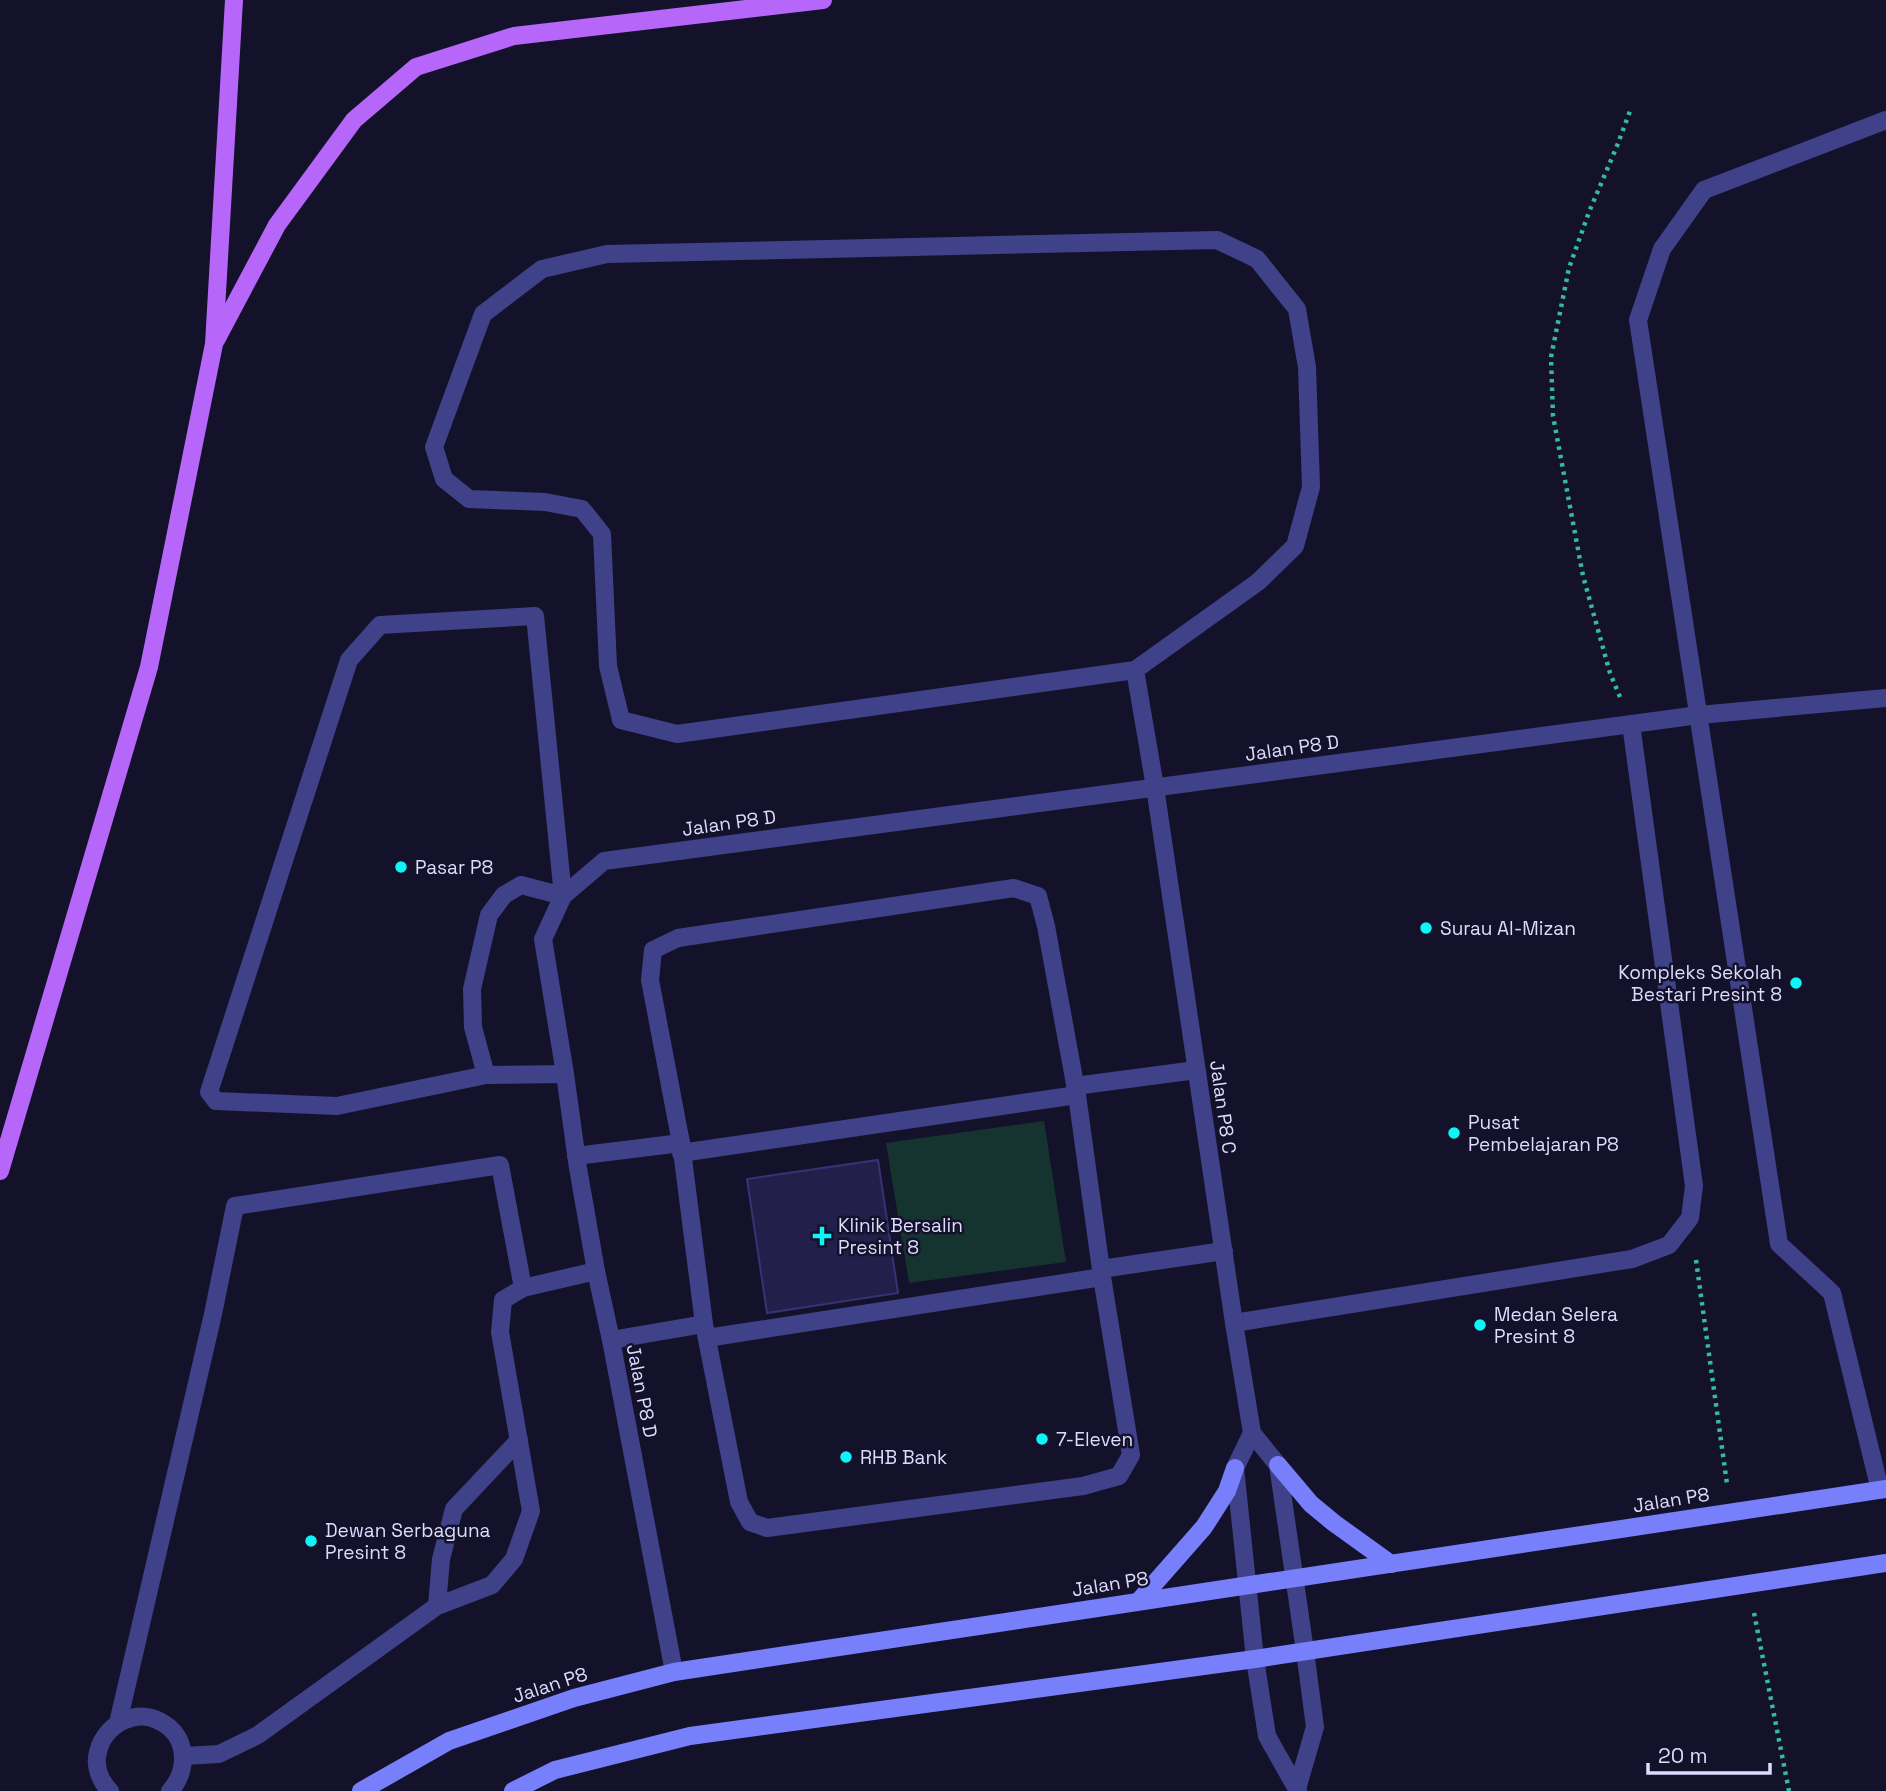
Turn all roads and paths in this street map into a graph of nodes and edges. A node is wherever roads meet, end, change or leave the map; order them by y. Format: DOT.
graph roads {
  1 [pos="234,0"];
  2 [pos="823,0"];
  3 [pos="1630,111"];
  4 [pos="1886,120"];
  5 [pos="214,344"];
  6 [pos="1135,670"];
  7 [pos="1886,698"];
  8 [pos="1699,715"];
  9 [pos="1631,724"];
  10 [pos="1155,787"];
  11 [pos="563,896"];
  12 [pos="1196,1070"];
  13 [pos="565,1074"];
  14 [pos="486,1075"];
  15 [pos="1076,1090"];
  16 [pos="681,1148"];
  17 [pos="576,1156"];
  18 [pos="0,1171"];
  19 [pos="1690,1218"];
  20 [pos="1224,1251"];
  21 [pos="596,1271"];
  22 [pos="1101,1273"];
  23 [pos="523,1288"];
  24 [pos="1234,1323"];
  25 [pos="705,1331"];
  26 [pos="611,1340"];
  27 [pos="1252,1433"];
  28 [pos="519,1440"];
  29 [pos="1278,1465"];
  30 [pos="1235,1468"];
  31 [pos="1883,1490"];
  32 [pos="1731,1512"];
  33 [pos="1886,1563"];
  34 [pos="1391,1564"];
  35 [pos="1294,1578"];
  36 [pos="1748,1584"];
  37 [pos="1248,1586"];
  38 [pos="1139,1601"];
  39 [pos="437,1606"];
  40 [pos="1305,1651"];
  41 [pos="1255,1659"];
  42 [pos="674,1672"];
  43 [pos="118,1723"];
  44 [pos="184,1756"];
  45 [pos="1298,1790"];
  46 [pos="110,1791"];
  47 [pos="170,1791"];
  48 [pos="361,1791"];
  49 [pos="513,1791"];
  50 [pos="1789,1791"];
  1 -- 5 [label="main road"];
  2 -- 5 [label="main road"];
  3 -- 9 [label="path"];
  4 -- 8 [label="street"];
  5 -- 18 [label="main road"];
  6 -- 6 [label="street"];
  6 -- 10 [label="street, Jalan P8 C"];
  7 -- 8 [label="street, Jalan P8 D"];
  8 -- 9 [label="street, Jalan P8 D"];
  8 -- 31 [label="street"];
  9 -- 10 [label="street, Jalan P8 D"];
  9 -- 19 [label="street"];
  10 -- 11 [label="street, Jalan P8 D"];
  10 -- 12 [label="street, Jalan P8 C"];
  11 -- 13 [label="street, Jalan P8 D"];
  11 -- 14 [label="street"];
  11 -- 14 [label="street"];
  12 -- 15 [label="street"];
  12 -- 20 [label="street, Jalan P8 C"];
  13 -- 14 [label="street"];
  13 -- 17 [label="street, Jalan P8 D"];
  15 -- 16 [label="street"];
  15 -- 16 [label="street"];
  15 -- 22 [label="street"];
  16 -- 17 [label="street"];
  16 -- 25 [label="street"];
  17 -- 21 [label="street, Jalan P8 D"];
  19 -- 24 [label="street"];
  19 -- 32 [label="path"];
  20 -- 22 [label="street"];
  20 -- 24 [label="street, Jalan P8 C"];
  21 -- 23 [label="street"];
  21 -- 26 [label="street, Jalan P8 D"];
  22 -- 25 [label="street"];
  22 -- 25 [label="street"];
  23 -- 28 [label="street"];
  23 -- 43 [label="street"];
  24 -- 27 [label="street, Jalan P8 C"];
  25 -- 26 [label="street"];
  26 -- 42 [label="street, Jalan P8 D"];
  27 -- 29 [label="street, Jalan P8 C"];
  27 -- 30 [label="street"];
  28 -- 39 [label="street"];
  28 -- 39 [label="street"];
  29 -- 34 [label="street"];
  29 -- 35 [label="street"];
  30 -- 37 [label="street"];
  30 -- 38 [label="street"];
  31 -- 32 [label="street, Jalan P8"];
  32 -- 34 [label="street, Jalan P8"];
  33 -- 36 [label="street"];
  34 -- 35 [label="street, Jalan P8"];
  35 -- 37 [label="street, Jalan P8"];
  35 -- 40 [label="street"];
  36 -- 40 [label="street"];
  36 -- 50 [label="path"];
  37 -- 38 [label="street, Jalan P8"];
  37 -- 41 [label="street"];
  38 -- 42 [label="street, Jalan P8"];
  39 -- 44 [label="street"];
  40 -- 41 [label="street"];
  40 -- 45 [label="street"];
  41 -- 45 [label="street"];
  41 -- 49 [label="street"];
  42 -- 48 [label="street, Jalan P8"];
  43 -- 44 [label="street"];
  43 -- 46 [label="street"];
  44 -- 47 [label="street"];
}
